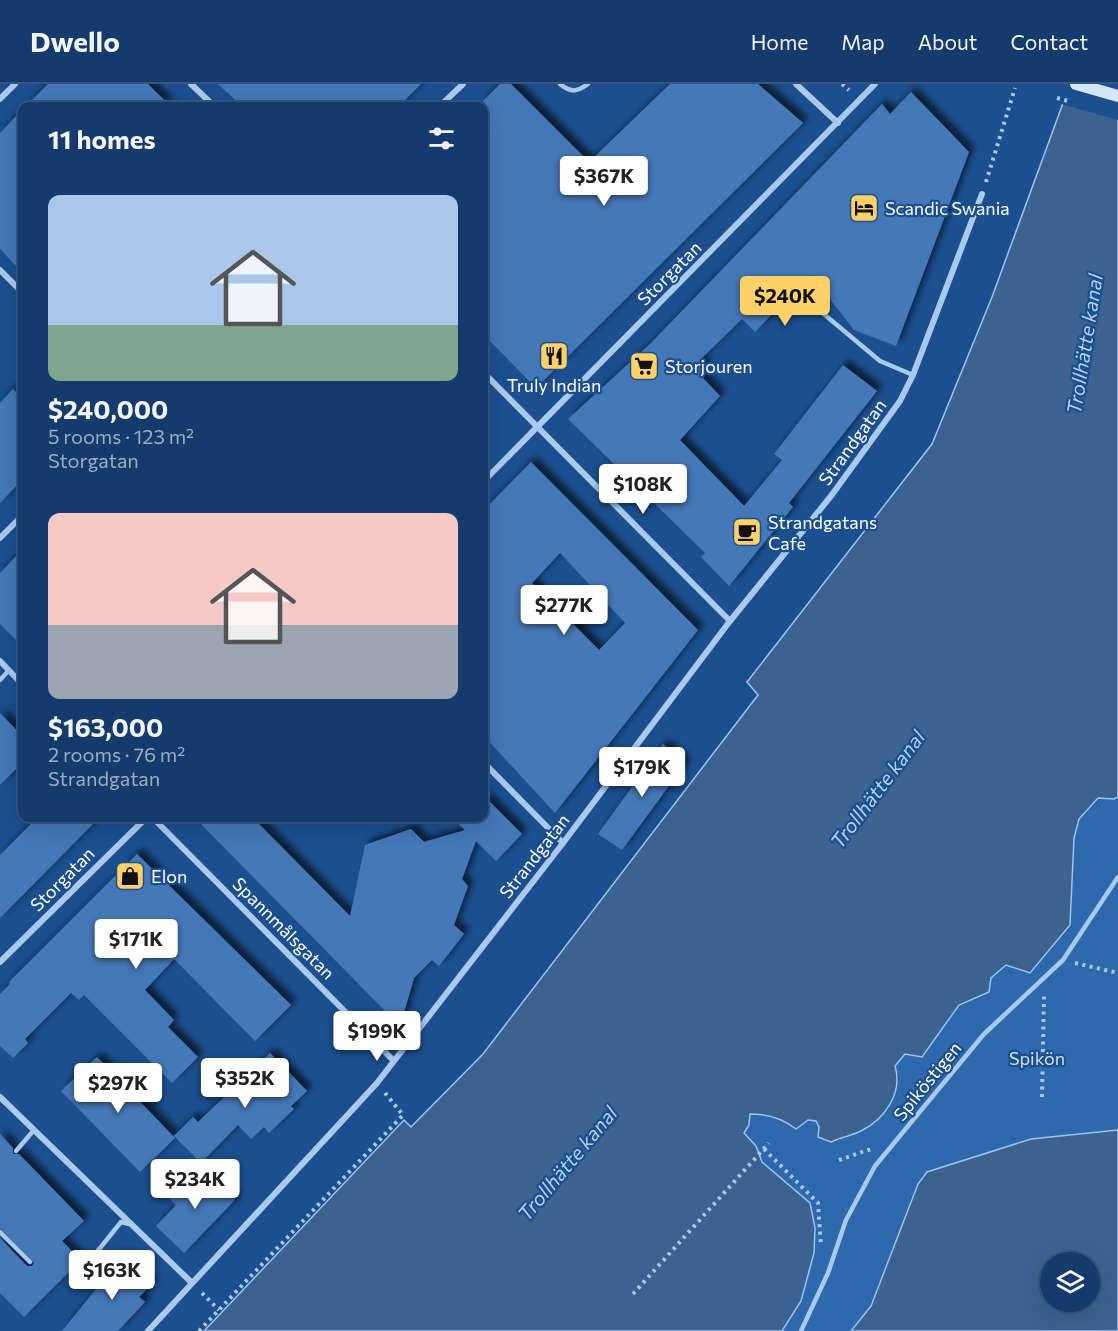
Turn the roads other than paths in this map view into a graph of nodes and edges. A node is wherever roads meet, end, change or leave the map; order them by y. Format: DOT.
graph roads {
  1 [pos="15,84"];
  2 [pos="191,84"];
  3 [pos="463,84"];
  4 [pos="560,84"];
  5 [pos="588,84"];
  6 [pos="796,84"];
  7 [pos="875,84"];
  8 [pos="1076,84"];
  9 [pos="1118,96"];
  10 [pos="0,99"];
  11 [pos="210,102"];
  12 [pos="444,102"];
  13 [pos="838,123"];
  14 [pos="982,194"];
  15 [pos="0,270"];
  16 [pos="18,288"];
  17 [pos="813,305"];
  18 [pos="913,375"];
  19 [pos="488,377"];
  20 [pos="538,426"];
  21 [pos="488,477"];
  22 [pos="18,520"];
  23 [pos="0,538"];
  24 [pos="730,621"];
  25 [pos="0,661"];
  26 [pos="9,670"];
  27 [pos="0,680"];
  28 [pos="18,680"];
  29 [pos="488,767"];
  30 [pos="142,822"];
  31 [pos="157,822"];
  32 [pos="564,843"];
  33 [pos="1118,877"];
  34 [pos="0,962"];
  35 [pos="393,1060"];
  36 [pos="0,1097"];
  37 [pos="34,1130"];
  38 [pos="16,1151"];
  39 [pos="135,1225"];
  40 [pos="0,1232"];
  41 [pos="30,1262"];
  42 [pos="72,1282"];
  43 [pos="191,1282"];
  44 [pos="148,1331"];
  45 [pos="801,1331"];
  1 -- 10 [label="street"];
  2 -- 11 [label="street"];
  3 -- 12 [label="street"];
  4 -- 5 [label="lane"];
  6 -- 13 [label="street"];
  7 -- 13 [label="street, Storgatan"];
  8 -- 9 [label="main road"];
  13 -- 20 [label="street, Storgatan"];
  14 -- 18 [label="street, Strandgatan"];
  15 -- 16 [label="street"];
  17 -- 18 [label="lane"];
  18 -- 24 [label="street, Strandgatan"];
  19 -- 20 [label="street"];
  20 -- 21 [label="street, Storgatan"];
  20 -- 24 [label="street"];
  22 -- 23 [label="street"];
  24 -- 32 [label="street, Strandgatan"];
  25 -- 26 [label="street"];
  26 -- 27 [label="lane"];
  26 -- 28 [label="street"];
  29 -- 32 [label="street"];
  30 -- 34 [label="street, Storgatan"];
  31 -- 35 [label="street, Spannmålsgatan"];
  32 -- 35 [label="street, Strandgatan"];
  33 -- 45 [label="lane, Spiköstigen"];
  35 -- 43 [label="street, Strandgatan"];
  36 -- 37 [label="street"];
  37 -- 38 [label="lane"];
  37 -- 39 [label="street"];
  39 -- 42 [label="lane"];
  39 -- 43 [label="street"];
  40 -- 41 [label="lane"];
  43 -- 44 [label="street, Strandgatan"];
}
